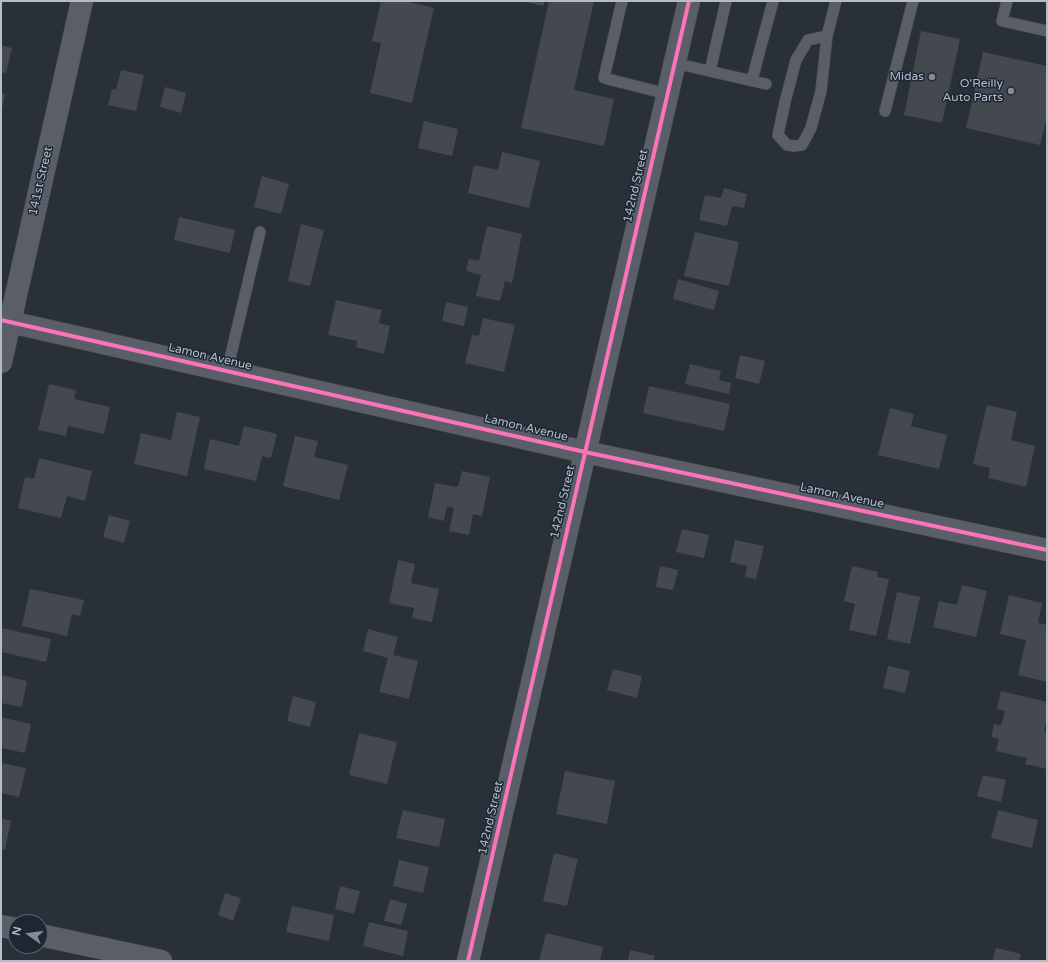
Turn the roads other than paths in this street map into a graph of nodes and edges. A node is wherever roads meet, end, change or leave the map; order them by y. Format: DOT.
graph roads {
  1 [pos="82,1"];
  2 [pos="622,1"];
  3 [pos="689,1"];
  4 [pos="726,1"];
  5 [pos="773,1"];
  6 [pos="836,1"];
  7 [pos="913,1"];
  8 [pos="1007,1"];
  9 [pos="1047,30"];
  10 [pos="827,36"];
  11 [pos="674,63"];
  12 [pos="710,71"];
  13 [pos="752,80"];
  14 [pos="766,84"];
  15 [pos="667,94"];
  16 [pos="885,111"];
  17 [pos="260,232"];
  18 [pos="6,321"];
  19 [pos="1,362"];
  20 [pos="227,371"];
  21 [pos="585,452"];
  22 [pos="1047,550"];
  23 [pos="48,937"];
  24 [pos="160,961"];
  25 [pos="468,961"];
  1 -- 18 [label="street, 141st Street"];
  2 -- 15 [label="lane"];
  3 -- 11 [label="street, 142nd Street"];
  4 -- 12 [label="lane"];
  5 -- 13 [label="lane"];
  6 -- 10 [label="lane"];
  7 -- 16 [label="lane"];
  8 -- 9 [label="lane"];
  10 -- 10 [label="lane"];
  11 -- 12 [label="lane"];
  11 -- 15 [label="street, 142nd Street"];
  12 -- 13 [label="lane"];
  13 -- 14 [label="lane"];
  15 -- 21 [label="street, 142nd Street"];
  17 -- 20 [label="lane"];
  18 -- 19 [label="street, 141st Street"];
  18 -- 20 [label="street, Lamon Avenue"];
  20 -- 21 [label="street, Lamon Avenue"];
  21 -- 22 [label="street, Lamon Avenue"];
  21 -- 25 [label="street, 142nd Street"];
  23 -- 24 [label="street"];
}
